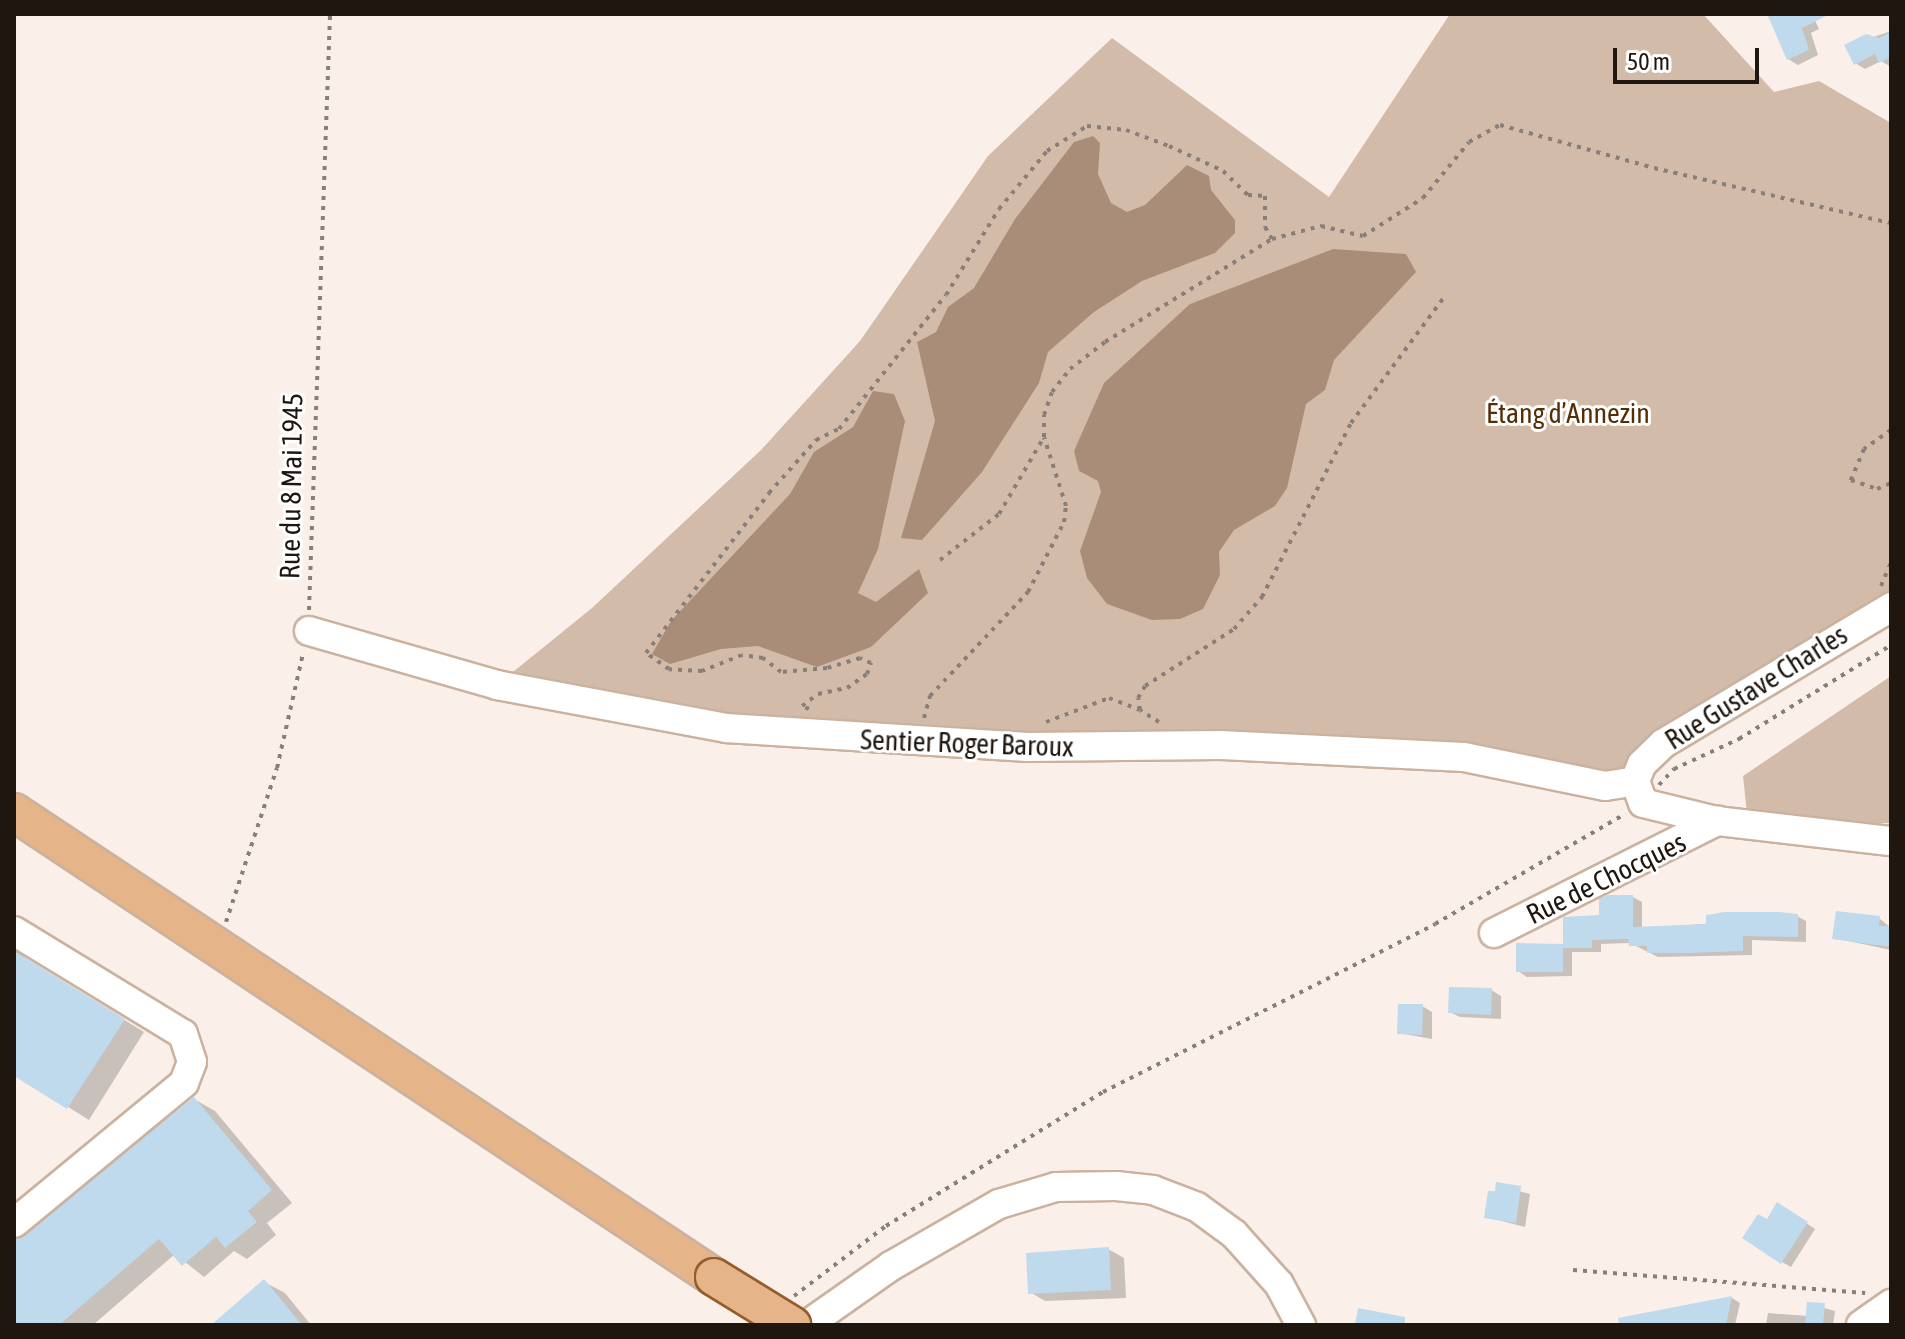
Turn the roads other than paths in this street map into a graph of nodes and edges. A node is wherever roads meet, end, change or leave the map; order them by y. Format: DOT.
graph roads {
  1 [pos="1891,607"];
  2 [pos="309,631"];
  3 [pos="1639,792"];
  4 [pos="14,812"];
  5 [pos="1717,821"];
  6 [pos="1891,841"];
  7 [pos="14,931"];
  8 [pos="1494,933"];
  9 [pos="14,1223"];
  10 [pos="1882,1299"];
  11 [pos="792,1325"];
  12 [pos="807,1325"];
  13 [pos="1301,1325"];
  14 [pos="1861,1325"];
  1 -- 3 [label="street, Rue Gustave Charles"];
  2 -- 3 [label="street, Sentier Roger Baroux"];
  3 -- 5 [label="street, Rue de Chocques"];
  4 -- 11 [label="main road, bridge"];
  5 -- 6 [label="street, Rue de Chocques"];
  5 -- 8 [label="street, Rue de Chocques"];
  7 -- 9 [label="street"];
  10 -- 14 [label="street"];
  12 -- 13 [label="street"];
}
